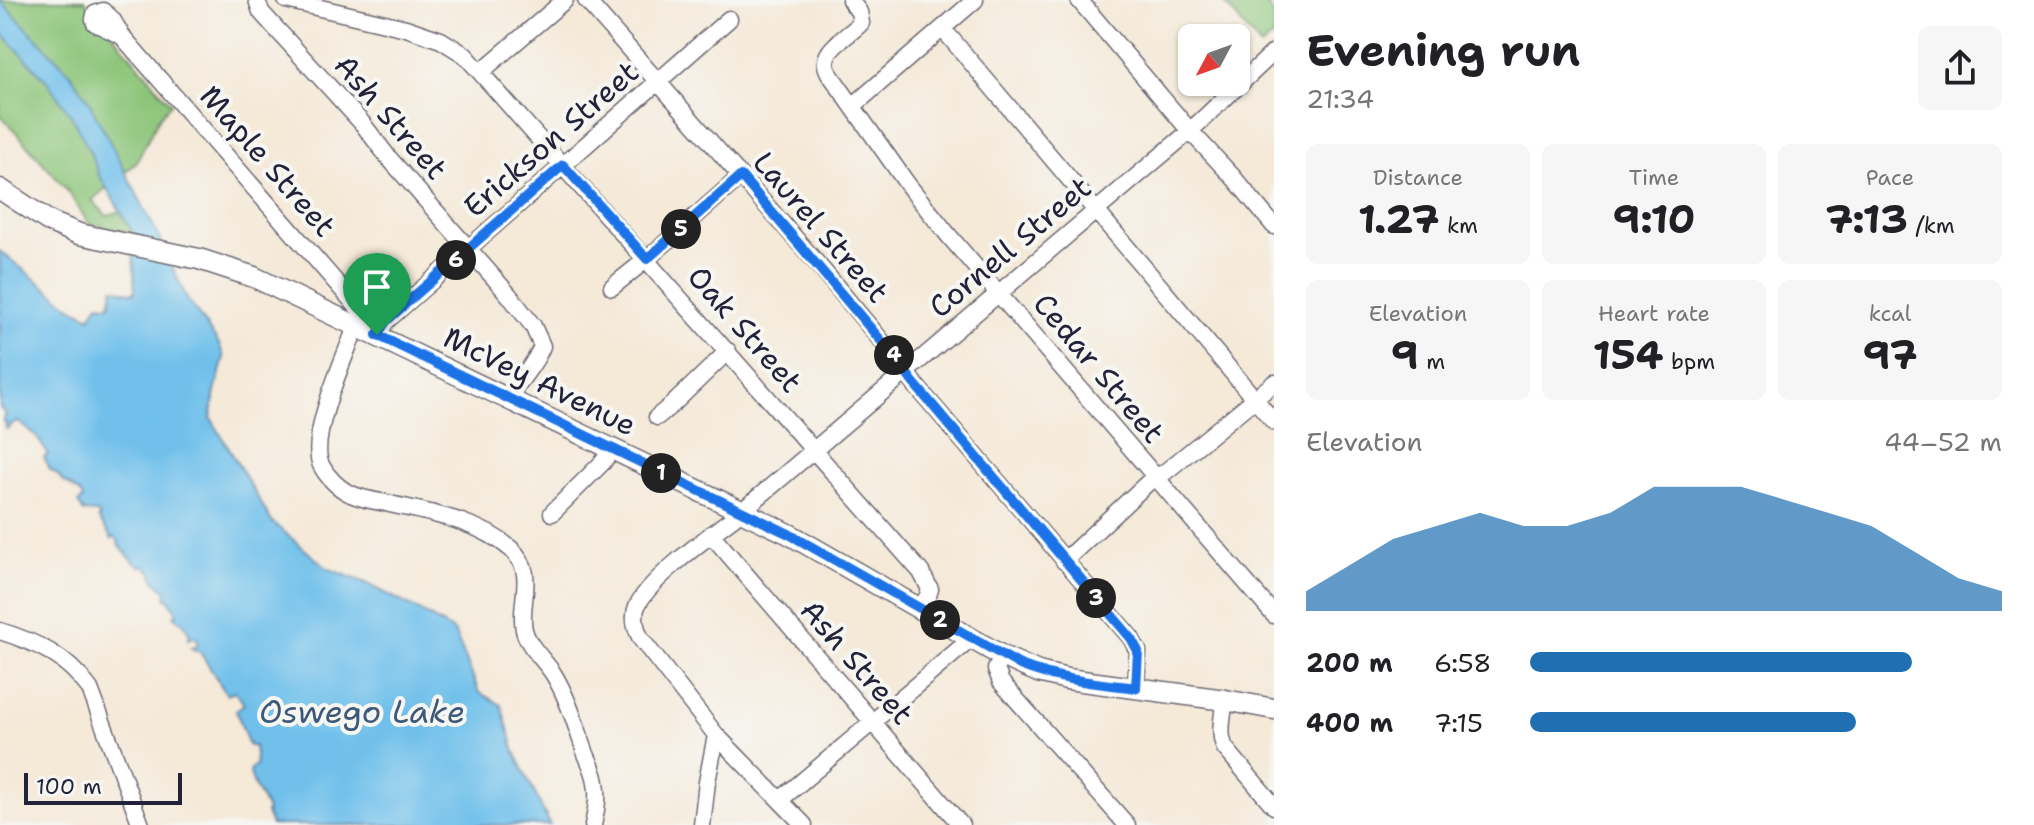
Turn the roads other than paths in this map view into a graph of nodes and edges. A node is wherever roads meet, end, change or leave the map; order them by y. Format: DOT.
graph roads {
  1 [pos="257,0"];
  2 [pos="286,0"];
  3 [pos="565,0"];
  4 [pos="586,0"];
  5 [pos="850,0"];
  6 [pos="975,0"];
  7 [pos="1079,0"];
  8 [pos="729,19"];
  9 [pos="943,29"];
  10 [pos="122,36"];
  11 [pos="1274,52"];
  12 [pos="482,71"];
  13 [pos="657,82"];
  14 [pos="853,106"];
  15 [pos="1190,131"];
  16 [pos="563,165"];
  17 [pos="741,176"];
  18 [pos="0,189"];
  19 [pos="1097,210"];
  20 [pos="1274,226"];
  21 [pos="468,249"];
  22 [pos="647,259"];
  23 [pos="612,287"];
  24 [pos="999,294"];
  25 [pos="357,326"];
  26 [pos="377,335"];
  27 [pos="728,351"];
  28 [pos="905,371"];
  29 [pos="1274,383"];
  30 [pos="509,399"];
  31 [pos="1255,399"];
  32 [pos="657,417"];
  33 [pos="1274,422"];
  34 [pos="612,449"];
  35 [pos="814,449"];
  36 [pos="1155,476"];
  37 [pos="742,511"];
  38 [pos="552,513"];
  39 [pos="711,534"];
  40 [pos="1064,561"];
  41 [pos="920,608"];
  42 [pos="1274,615"];
  43 [pos="0,631"];
  44 [pos="971,639"];
  45 [pos="1002,656"];
  46 [pos="1136,688"];
  47 [pos="1225,700"];
  48 [pos="1273,704"];
  49 [pos="872,723"];
  50 [pos="716,735"];
  51 [pos="780,800"];
  52 [pos="1274,806"];
  53 [pos="141,825"];
  54 [pos="593,825"];
  55 [pos="702,825"];
  56 [pos="804,825"];
  57 [pos="961,825"];
  58 [pos="1127,825"];
  1 -- 21 [label="street, Ash Street"];
  2 -- 12 [label="street, Oak Street"];
  3 -- 12 [label="street"];
  4 -- 13 [label="street, Laurel Street"];
  5 -- 14 [label="street, Cedar Street"];
  6 -- 9 [label="street"];
  7 -- 15 [label="street"];
  8 -- 13 [label="street, Erickson Street"];
  9 -- 14 [label="street"];
  9 -- 19 [label="street"];
  10 -- 25 [label="street, Maple Street"];
  11 -- 15 [label="street, Cornell Street"];
  12 -- 16 [label="street, Oak Street"];
  13 -- 16 [label="street, Erickson Street"];
  13 -- 17 [label="street, Laurel Street"];
  14 -- 24 [label="street, Cedar Street"];
  15 -- 19 [label="street, Cornell Street"];
  15 -- 20 [label="street"];
  16 -- 21 [label="street, Erickson Street"];
  16 -- 22 [label="street, Oak Street"];
  17 -- 22 [label="street"];
  17 -- 28 [label="street, Laurel Street"];
  18 -- 25 [label="main road, McVey Avenue"];
  19 -- 24 [label="street, Cornell Street"];
  19 -- 31 [label="street"];
  21 -- 26 [label="street, Erickson Street"];
  21 -- 30 [label="street, Ash Street"];
  22 -- 23 [label="street"];
  22 -- 27 [label="street, Oak Street"];
  24 -- 28 [label="street, Cornell Street"];
  24 -- 36 [label="street, Cedar Street"];
  25 -- 26 [label="main road, McVey Avenue"];
  25 -- 54 [label="street"];
  26 -- 30 [label="main road, McVey Avenue"];
  27 -- 32 [label="street"];
  27 -- 35 [label="street, Oak Street"];
  28 -- 35 [label="street, Cornell Street"];
  28 -- 40 [label="street, Laurel Street"];
  29 -- 31 [label="street"];
  30 -- 34 [label="main road, McVey Avenue"];
  31 -- 33 [label="street"];
  31 -- 36 [label="street"];
  34 -- 37 [label="main road, McVey Avenue"];
  34 -- 38 [label="street"];
  35 -- 37 [label="street, Cornell Street"];
  35 -- 41 [label="street, Oak Street"];
  36 -- 40 [label="street"];
  36 -- 42 [label="street, Cedar Street"];
  37 -- 39 [label="street, Cornell Street"];
  37 -- 41 [label="main road, McVey Avenue"];
  39 -- 49 [label="street, Ash Street"];
  39 -- 50 [label="street, Cornell Street"];
  40 -- 46 [label="street, Laurel Street"];
  41 -- 44 [label="main road, McVey Avenue"];
  43 -- 53 [label="street"];
  44 -- 45 [label="main road, McVey Avenue"];
  44 -- 49 [label="street"];
  45 -- 46 [label="main road, McVey Avenue"];
  45 -- 58 [label="street"];
  46 -- 47 [label="main road, McVey Avenue"];
  47 -- 48 [label="main road, McVey Avenue"];
  47 -- 52 [label="street"];
  49 -- 51 [label="street"];
  49 -- 57 [label="street, Ash Street"];
  50 -- 51 [label="street"];
  50 -- 55 [label="street"];
  51 -- 56 [label="street"];
}
